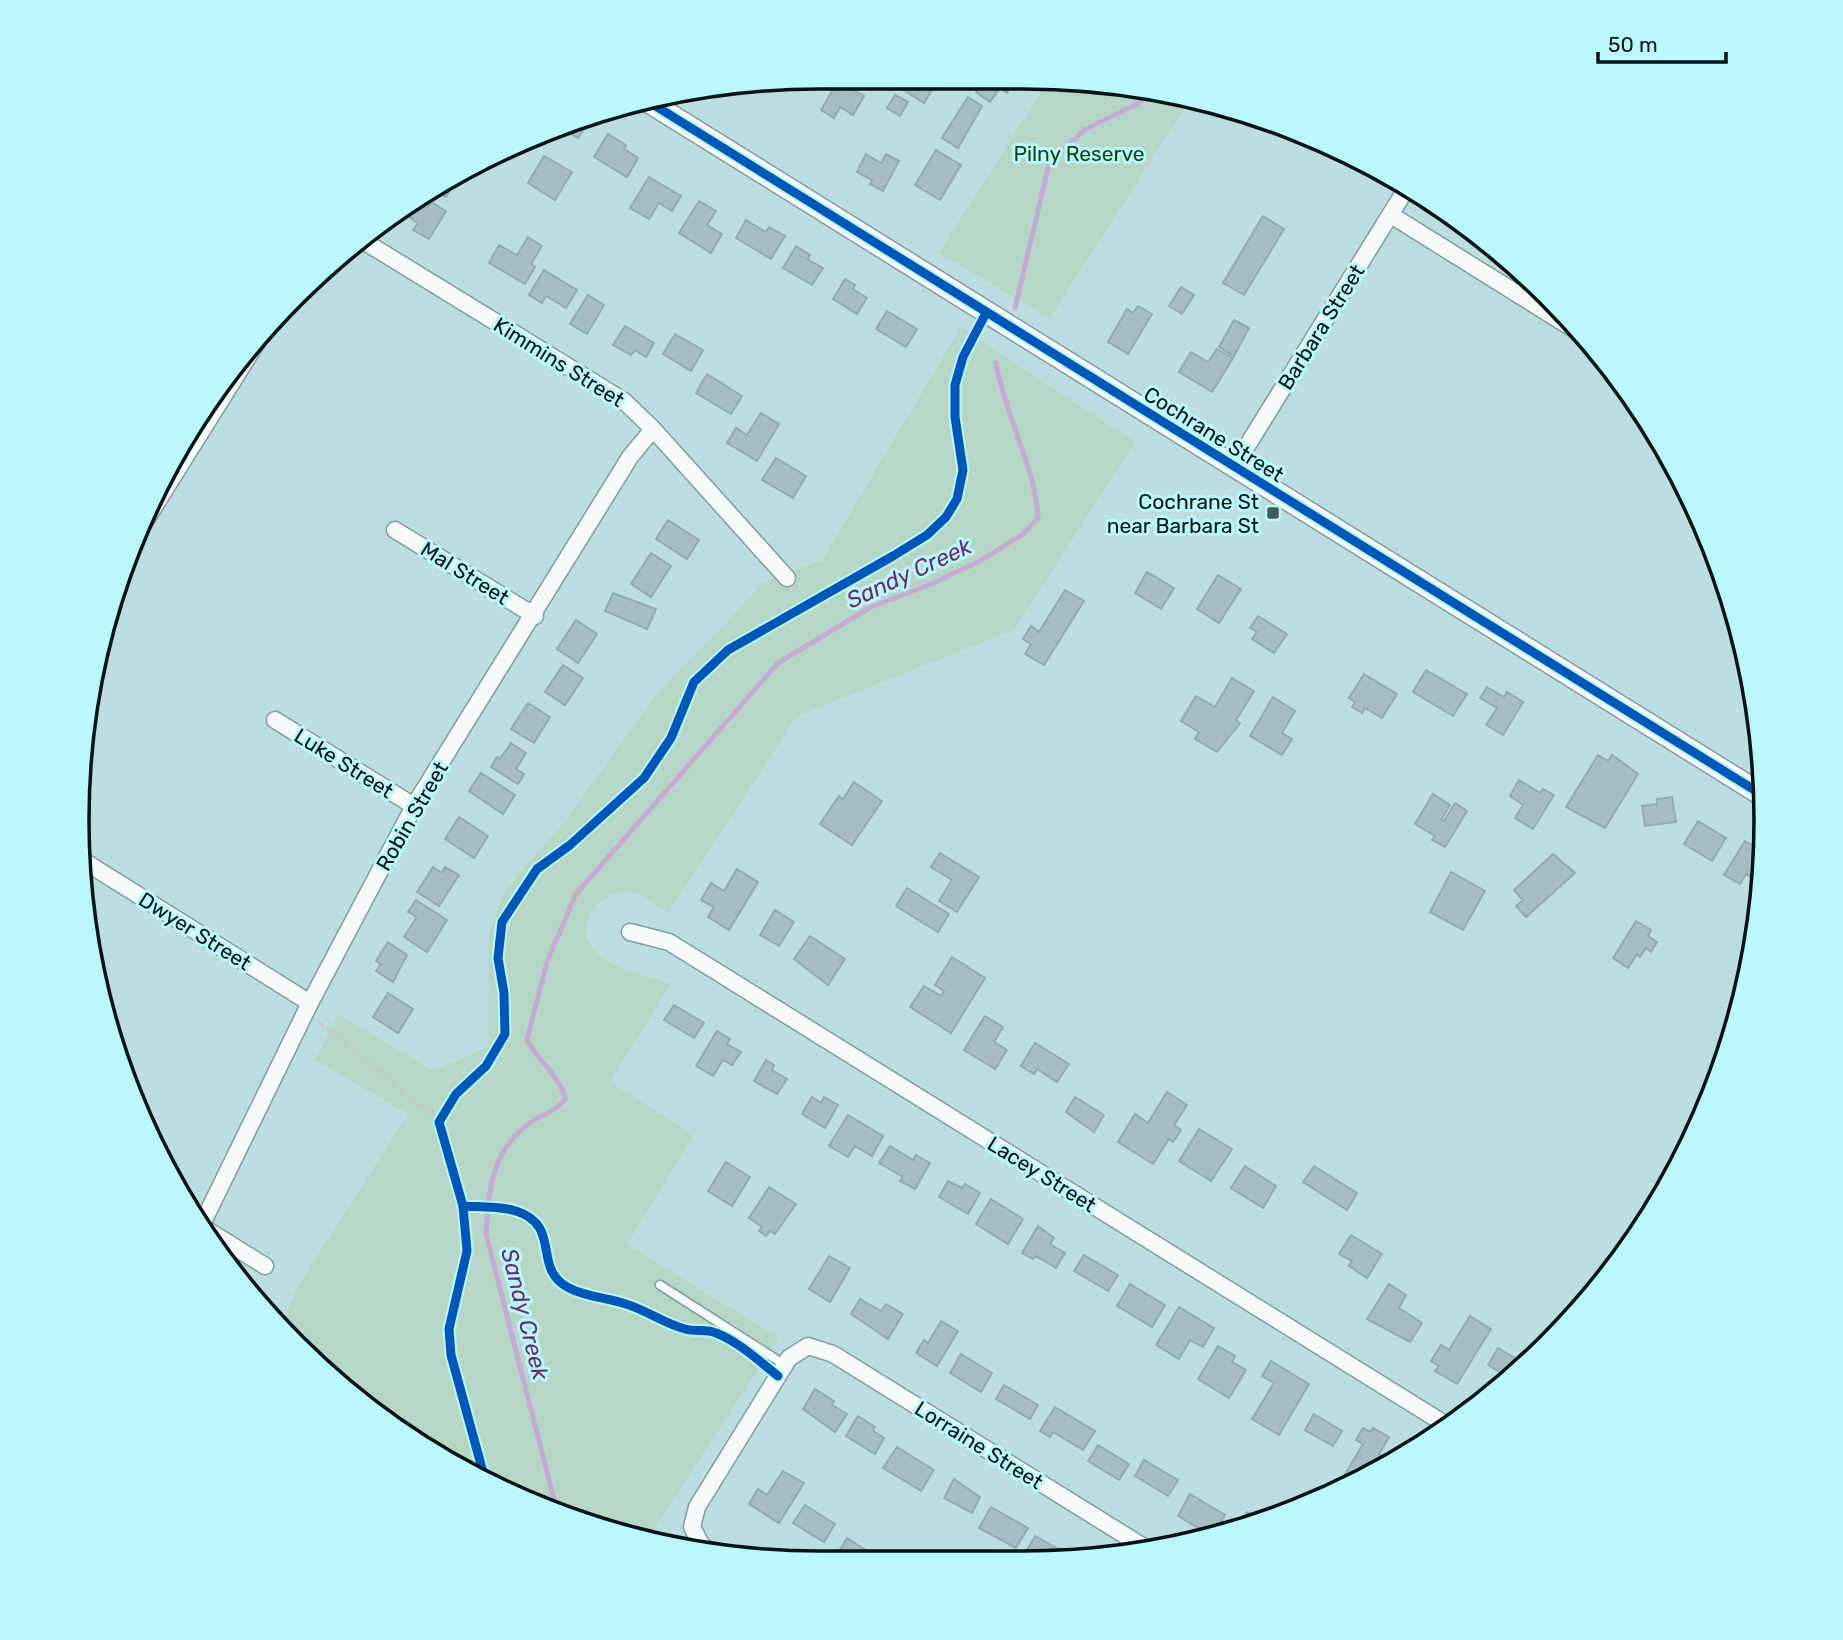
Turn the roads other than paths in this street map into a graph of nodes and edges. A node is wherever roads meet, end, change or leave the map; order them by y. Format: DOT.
graph roads {
  1 [pos="658,108"];
  2 [pos="1402,196"];
  3 [pos="1391,215"];
  4 [pos="369,245"];
  5 [pos="1551,315"];
  6 [pos="653,429"];
  7 [pos="1234,467"];
  8 [pos="395,530"];
  9 [pos="787,579"];
  10 [pos="535,616"];
  11 [pos="275,720"];
  12 [pos="1753,790"];
  13 [pos="414,806"];
  14 [pos="91,865"];
  15 [pos="630,932"];
  16 [pos="310,1003"];
  17 [pos="206,1216"];
  18 [pos="221,1238"];
  19 [pos="265,1266"];
  20 [pos="660,1285"];
  21 [pos="785,1365"];
  22 [pos="1439,1421"];
  23 [pos="699,1540"];
  24 [pos="1135,1542"];
  1 -- 7 [label="street, Cochrane Street"];
  2 -- 3 [label="street, Barbara Street"];
  3 -- 5 [label="street"];
  3 -- 7 [label="street, Barbara Street"];
  4 -- 6 [label="street, Kimmins Street"];
  6 -- 9 [label="street, Kimmins Street"];
  6 -- 10 [label="street, Robin Street"];
  7 -- 12 [label="street, Cochrane Street"];
  8 -- 10 [label="street, Mal Street"];
  10 -- 13 [label="street, Robin Street"];
  11 -- 13 [label="street, Luke Street"];
  13 -- 16 [label="street, Robin Street"];
  14 -- 16 [label="street, Dwyer Street"];
  15 -- 22 [label="street, Lacey Street"];
  16 -- 17 [label="street, Robin Street"];
  18 -- 19 [label="street"];
  20 -- 21 [label="lane"];
  21 -- 23 [label="street"];
  21 -- 24 [label="street, Lorraine Street"];
}
